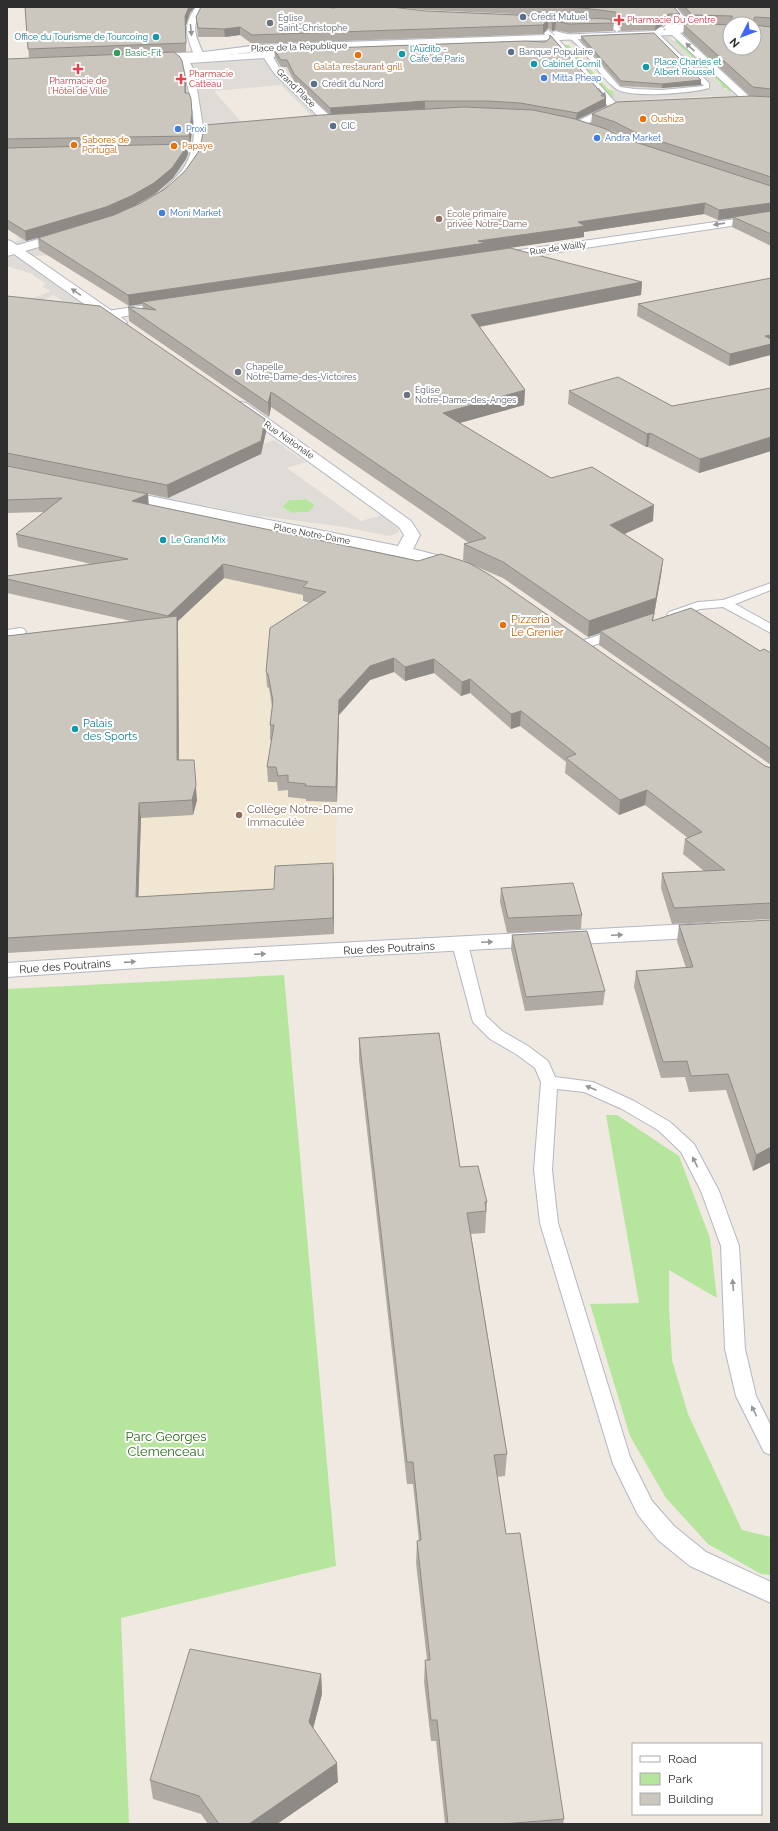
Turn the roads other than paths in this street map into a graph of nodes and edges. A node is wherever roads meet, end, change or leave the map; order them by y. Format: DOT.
graph roads {
  1 [pos="200,7"];
  2 [pos="671,7"];
  3 [pos="579,22"];
  4 [pos="684,24"];
  5 [pos="722,28"];
  6 [pos="617,29"];
  7 [pos="665,30"];
  8 [pos="552,34"];
  9 [pos="573,37"];
  10 [pos="545,44"];
  11 [pos="266,54"];
  12 [pos="199,55"];
  13 [pos="138,58"];
  14 [pos="750,101"];
  15 [pos="737,102"];
  16 [pos="760,103"];
  17 [pos="630,106"];
  18 [pos="614,107"];
  19 [pos="313,121"];
  20 [pos="566,121"];
  21 [pos="578,125"];
  22 [pos="242,126"];
  23 [pos="591,129"];
  24 [pos="198,132"];
  25 [pos="195,150"];
  26 [pos="150,151"];
  27 [pos="158,199"];
  28 [pos="771,217"];
  29 [pos="771,226"];
  30 [pos="76,232"];
  31 [pos="10,248"];
  32 [pos="108,314"];
  33 [pos="231,399"];
  34 [pos="106,492"];
  35 [pos="403,552"];
  36 [pos="475,571"];
  37 [pos="771,586"];
  38 [pos="725,603"];
  39 [pos="661,619"];
  40 [pos="630,629"];
  41 [pos="771,629"];
  42 [pos="20,632"];
  43 [pos="7,634"];
  44 [pos="579,640"];
  45 [pos="604,658"];
  46 [pos="731,929"];
  47 [pos="460,944"];
  48 [pos="7,970"];
  49 [pos="549,1082"];
  50 [pos="771,1446"];
  51 [pos="771,1594"];
  1 -- 12 [label="street, one-way"];
  2 -- 4 [label="street"];
  3 -- 6 [label="street"];
  4 -- 5 [label="street"];
  4 -- 7 [label="street"];
  7 -- 8 [label="street"];
  7 -- 9 [label="street"];
  7 -- 9 [label="lane"];
  14 -- 7 [label="street, one-way"];
  8 -- 9 [label="street"];
  8 -- 12 [label="street, Place de la République"];
  8 -- 18 [label="street, one-way"];
  10 -- 11 [label="street, Grand Place"];
  11 -- 19 [label="street, Grand Place"];
  11 -- 24 [label="street, Grand Place"];
  12 -- 13 [label="street, Place de la République"];
  14 -- 15 [label="street"];
  14 -- 16 [label="street"];
  17 -- 18 [label="street"];
  18 -- 21 [label="street"];
  20 -- 21 [label="street"];
  21 -- 23 [label="street"];
  22 -- 24 [label="street"];
  24 -- 25 [label="street, Grand Place"];
  25 -- 26 [label="street"];
  25 -- 27 [label="street, Grand Place"];
  28 -- 29 [label="street, Rue de Wailly, one-way"];
  30 -- 31 [label="street"];
  32 -- 31 [label="street, one-way"];
  32 -- 32 [label="street"];
  33 -- 35 [label="street, Rue Nationale"];
  34 -- 35 [label="street, Place Notre-Dame"];
  35 -- 36 [label="street, Place Notre-Dame"];
  37 -- 38 [label="lane"];
  38 -- 39 [label="lane"];
  38 -- 41 [label="lane"];
  40 -- 44 [label="lane"];
  42 -- 43 [label="lane"];
  44 -- 45 [label="street"];
  47 -- 46 [label="street, Rue des Poutrains, one-way"];
  48 -- 47 [label="street, Rue des Poutrains, one-way"];
  47 -- 49 [label="lane"];
  50 -- 49 [label="lane, one-way"];
  49 -- 51 [label="lane"];
}
